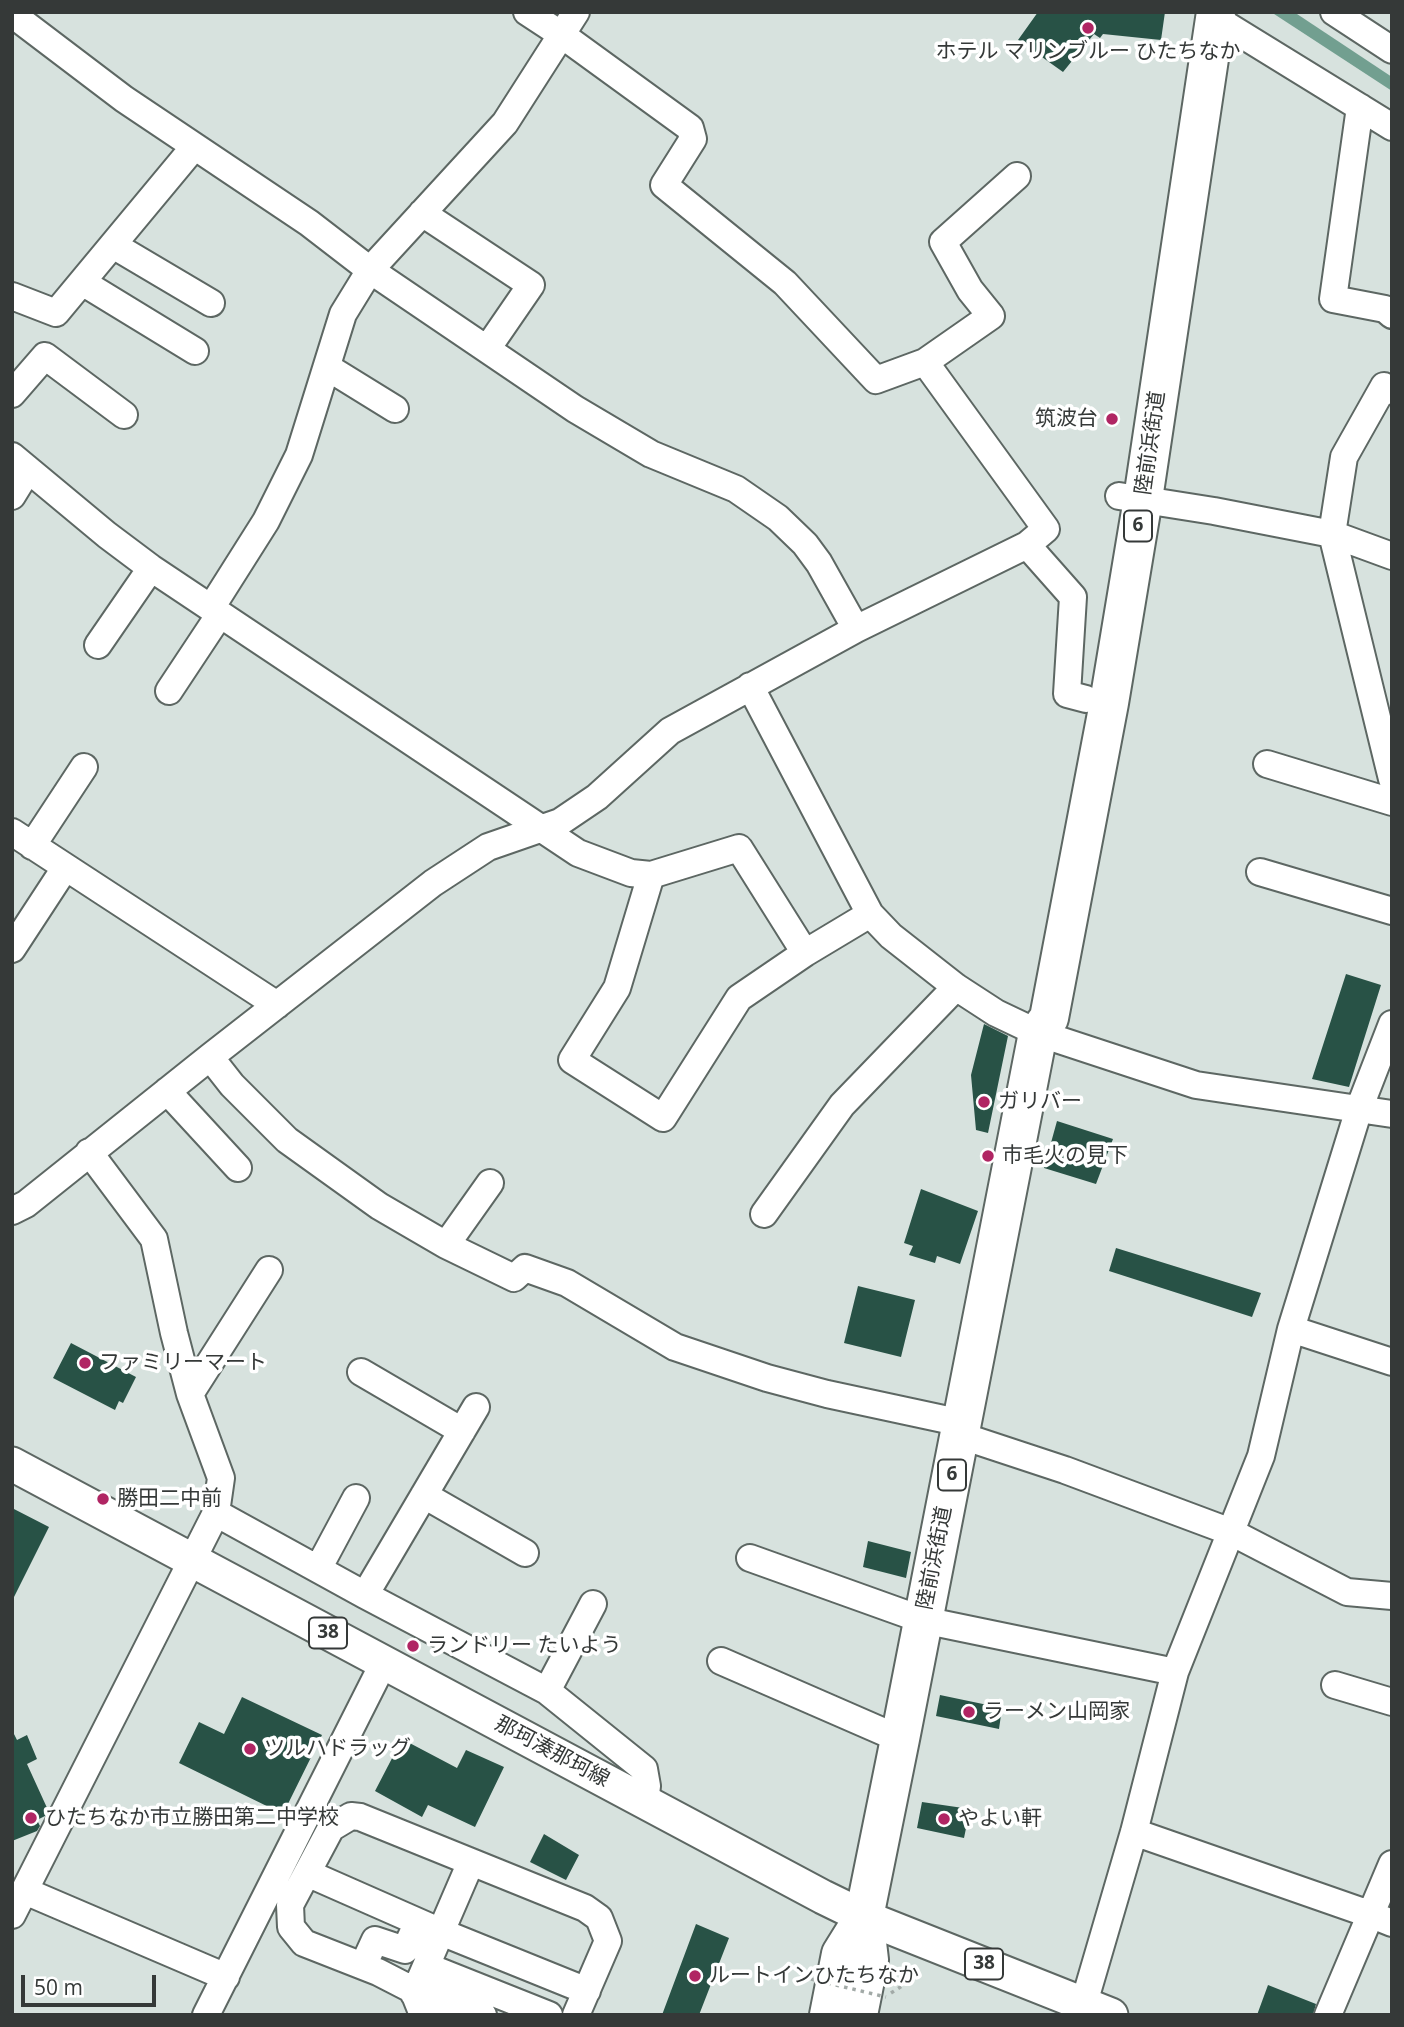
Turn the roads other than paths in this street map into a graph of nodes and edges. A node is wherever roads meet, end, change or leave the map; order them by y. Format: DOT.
graph roads {
  1 [pos="527,12"];
  2 [pos="576,12"];
  3 [pos="1334,12"];
  4 [pos="1358,12"];
  5 [pos="1208,14"];
  6 [pos="12,15"];
  7 [pos="562,35"];
  8 [pos="1381,43"];
  9 [pos="1360,107"];
  10 [pos="1392,128"];
  11 [pos="194,147"];
  12 [pos="1017,176"];
  13 [pos="422,213"];
  14 [pos="113,245"];
  15 [pos="370,270"];
  16 [pos="82,282"];
  17 [pos="12,296"];
  18 [pos="211,303"];
  19 [pos="1392,315"];
  20 [pos="487,349"];
  21 [pos="195,351"];
  22 [pos="925,362"];
  23 [pos="327,367"];
  24 [pos="1392,391"];
  25 [pos="12,394"];
  26 [pos="395,409"];
  27 [pos="124,415"];
  28 [pos="20,463"];
  29 [pos="12,496"];
  30 [pos="1131,497"];
  31 [pos="1332,534"];
  32 [pos="1027,545"];
  33 [pos="1392,556"];
  34 [pos="151,568"];
  35 [pos="216,611"];
  36 [pos="856,629"];
  37 [pos="98,645"];
  38 [pos="750,686"];
  39 [pos="169,691"];
  40 [pos="1086,699"];
  41 [pos="1267,764"];
  42 [pos="84,767"];
  43 [pos="1392,779"];
  44 [pos="1392,802"];
  45 [pos="541,830"];
  46 [pos="22,839"];
  47 [pos="65,867"];
  48 [pos="1259,872"];
  49 [pos="651,875"];
  50 [pos="1392,911"];
  51 [pos="870,914"];
  52 [pos="12,948"];
  53 [pos="805,953"];
  54 [pos="956,987"];
  55 [pos="277,1005"];
  56 [pos="1392,1024"];
  57 [pos="1038,1033"];
  58 [pos="210,1057"];
  59 [pos="167,1091"];
  60 [pos="1359,1110"];
  61 [pos="1392,1114"];
  62 [pos="89,1153"];
  63 [pos="238,1168"];
  64 [pos="490,1183"];
  65 [pos="17,1203"];
  66 [pos="764,1214"];
  67 [pos="446,1245"];
  68 [pos="269,1270"];
  69 [pos="1291,1329"];
  70 [pos="1392,1362"];
  71 [pos="361,1372"];
  72 [pos="190,1394"];
  73 [pos="476,1407"];
  74 [pos="961,1429"];
  75 [pos="462,1431"];
  76 [pos="12,1464"];
  77 [pos="424,1495"];
  78 [pos="356,1498"];
  79 [pos="216,1513"];
  80 [pos="1231,1532"];
  81 [pos="525,1553"];
  82 [pos="750,1558"];
  83 [pos="191,1560"];
  84 [pos="318,1569"];
  85 [pos="365,1595"];
  86 [pos="1392,1596"];
  87 [pos="593,1604"];
  88 [pos="923,1620"];
  89 [pos="721,1661"];
  90 [pos="384,1662"];
  91 [pos="1175,1672"];
  92 [pos="1335,1685"];
  93 [pos="547,1691"];
  94 [pos="1392,1702"];
  95 [pos="900,1739"];
  96 [pos="645,1801"];
  97 [pos="1134,1832"];
  98 [pos="293,1842"];
  99 [pos="471,1862"];
  100 [pos="312,1864"];
  101 [pos="1392,1864"];
  102 [pos="25,1891"];
  103 [pos="12,1915"];
  104 [pos="864,1917"];
  105 [pos="1382,1919"];
  106 [pos="430,1927"];
  107 [pos="363,1966"];
  108 [pos="226,1977"];
  109 [pos="421,1989"];
  110 [pos="587,1991"];
  111 [pos="872,2006"];
  112 [pos="446,2008"];
  113 [pos="1105,2012"];
  114 [pos="206,2015"];
  115 [pos="483,2015"];
  116 [pos="549,2015"];
  117 [pos="576,2015"];
  118 [pos="829,2015"];
  119 [pos="1328,2015"];
  1 -- 7 [label="street"];
  2 -- 7 [label="street"];
  3 -- 8 [label="street"];
  4 -- 8 [label="street"];
  5 -- 9 [label="street"];
  5 -- 30 [label="highway, 陸前浜街道 / 6"];
  6 -- 11 [label="street"];
  7 -- 13 [label="street"];
  7 -- 22 [label="street"];
  9 -- 10 [label="street"];
  9 -- 19 [label="street"];
  11 -- 14 [label="street"];
  11 -- 15 [label="street"];
  12 -- 22 [label="street"];
  13 -- 15 [label="street"];
  13 -- 20 [label="street"];
  14 -- 16 [label="street"];
  14 -- 18 [label="street"];
  15 -- 20 [label="street"];
  15 -- 23 [label="street"];
  16 -- 17 [label="street"];
  16 -- 21 [label="street"];
  20 -- 36 [label="street"];
  22 -- 32 [label="street"];
  23 -- 26 [label="street"];
  23 -- 35 [label="street"];
  24 -- 31 [label="street"];
  25 -- 27 [label="street"];
  28 -- 29 [label="street"];
  28 -- 34 [label="street"];
  30 -- 31 [label="street"];
  30 -- 40 [label="highway, 陸前浜街道 / 6"];
  30 -- 57 [label="highway, 陸前浜街道 / 6"];
  31 -- 33 [label="street"];
  31 -- 43 [label="street"];
  32 -- 36 [label="street"];
  32 -- 40 [label="street"];
  34 -- 35 [label="street"];
  34 -- 37 [label="street"];
  35 -- 39 [label="street"];
  35 -- 45 [label="street"];
  36 -- 38 [label="street"];
  38 -- 45 [label="street"];
  38 -- 51 [label="street"];
  40 -- 57 [label="highway, 陸前浜街道 / 6"];
  41 -- 44 [label="street"];
  42 -- 46 [label="street"];
  45 -- 49 [label="street"];
  45 -- 55 [label="street"];
  46 -- 47 [label="street"];
  47 -- 52 [label="street"];
  47 -- 55 [label="street"];
  48 -- 50 [label="street"];
  49 -- 53 [label="street"];
  49 -- 53 [label="street"];
  51 -- 53 [label="street"];
  51 -- 54 [label="street"];
  54 -- 57 [label="street"];
  54 -- 66 [label="street"];
  55 -- 58 [label="street"];
  56 -- 60 [label="street"];
  57 -- 60 [label="street"];
  57 -- 74 [label="highway, 陸前浜街道 / 6"];
  58 -- 59 [label="street"];
  58 -- 67 [label="street"];
  59 -- 62 [label="street"];
  59 -- 63 [label="street"];
  60 -- 61 [label="street"];
  60 -- 69 [label="street"];
  62 -- 65 [label="street"];
  62 -- 72 [label="street"];
  64 -- 67 [label="street"];
  67 -- 74 [label="street"];
  68 -- 72 [label="street"];
  69 -- 70 [label="street"];
  69 -- 80 [label="street"];
  71 -- 75 [label="street"];
  72 -- 79 [label="street"];
  73 -- 75 [label="street"];
  74 -- 80 [label="street"];
  74 -- 88 [label="highway, 陸前浜街道 / 6"];
  75 -- 77 [label="street"];
  76 -- 83 [label="main road, 那珂湊那珂線 / 38"];
  77 -- 81 [label="street"];
  77 -- 85 [label="street"];
  78 -- 84 [label="street"];
  79 -- 83 [label="street"];
  79 -- 84 [label="street"];
  80 -- 86 [label="street"];
  80 -- 91 [label="street"];
  82 -- 88 [label="street"];
  83 -- 90 [label="main road, 那珂湊那珂線 / 38"];
  83 -- 102 [label="street"];
  84 -- 85 [label="street"];
  85 -- 93 [label="street"];
  87 -- 93 [label="street"];
  88 -- 91 [label="street"];
  88 -- 95 [label="highway, 陸前浜街道 / 6"];
  89 -- 95 [label="street"];
  90 -- 96 [label="main road, 那珂湊那珂線 / 38"];
  90 -- 98 [label="street"];
  91 -- 97 [label="street"];
  92 -- 94 [label="street"];
  93 -- 96 [label="street"];
  95 -- 104 [label="highway, 陸前浜街道 / 6"];
  96 -- 104 [label="main road, 那珂湊那珂線 / 38"];
  97 -- 105 [label="street"];
  97 -- 113 [label="street"];
  98 -- 100 [label="street"];
  98 -- 108 [label="street"];
  99 -- 100 [label="street"];
  99 -- 106 [label="street"];
  99 -- 110 [label="street"];
  100 -- 106 [label="street"];
  100 -- 107 [label="street"];
  101 -- 105 [label="street"];
  102 -- 103 [label="street"];
  102 -- 108 [label="street"];
  104 -- 111 [label="highway, 陸前浜街道 / 6"];
  104 -- 113 [label="main road, 那珂湊那珂線 / 38"];
  104 -- 118 [label="highway, 陸前浜街道 / 6"];
  105 -- 119 [label="street"];
  106 -- 107 [label="street"];
  106 -- 109 [label="street"];
  106 -- 110 [label="street"];
  107 -- 109 [label="street"];
  108 -- 114 [label="street"];
  109 -- 112 [label="street"];
  109 -- 116 [label="street"];
  110 -- 117 [label="street"];
  112 -- 115 [label="street"];
}
